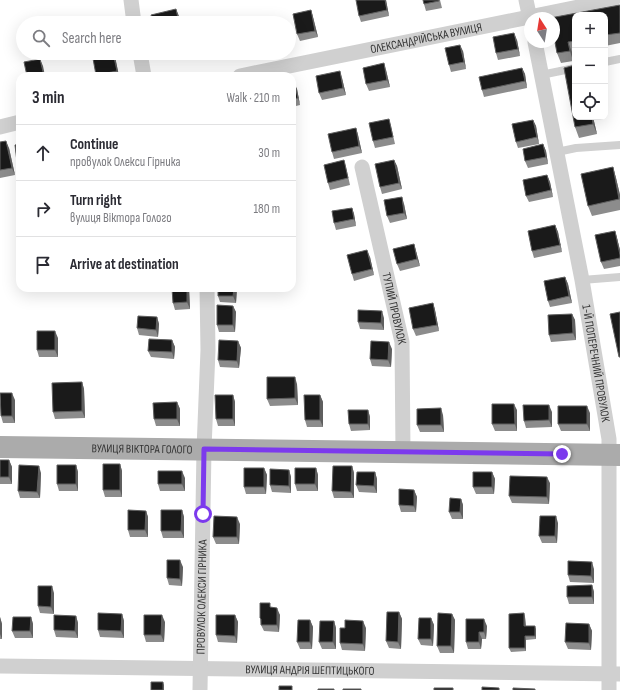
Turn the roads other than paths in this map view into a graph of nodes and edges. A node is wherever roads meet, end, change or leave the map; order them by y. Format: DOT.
graph roads {
  1 [pos="130,0"];
  2 [pos="526,0"];
  3 [pos="613,0"];
  4 [pos="529,12"];
  5 [pos="558,12"];
  6 [pos="133,16"];
  7 [pos="524,19"];
  8 [pos="535,48"];
  9 [pos="620,58"];
  10 [pos="141,60"];
  11 [pos="608,61"];
  12 [pos="572,69"];
  13 [pos="143,72"];
  14 [pos="260,72"];
  15 [pos="541,75"];
  16 [pos="16,123"];
  17 [pos="0,127"];
  18 [pos="620,145"];
  19 [pos="557,152"];
  20 [pos="362,167"];
  21 [pos="620,277"];
  22 [pos="582,280"];
  23 [pos="207,292"];
  24 [pos="0,447"];
  25 [pos="204,449"];
  26 [pos="403,452"];
  27 [pos="615,454"];
  28 [pos="0,666"];
  29 [pos="201,669"];
  30 [pos="614,674"];
  31 [pos="200,690"];
  32 [pos="609,690"];
  1 -- 6 [label="street"];
  2 -- 4 [label="street"];
  3 -- 5 [label="street, ОЛЕКСАНДРІЙСЬКА ВУЛИЦЯ"];
  7 -- 14 [label="street, ОЛЕКСАНДРІЙСЬКА ВУЛИЦЯ"];
  8 -- 15 [label="street, 1-Й ПОПЕРЕЧНИЙ ПРОВУЛОК"];
  9 -- 11 [label="lane"];
  10 -- 13 [label="street"];
  12 -- 15 [label="lane"];
  15 -- 19 [label="street, 1-Й ПОПЕРЕЧНИЙ ПРОВУЛОК"];
  16 -- 17 [label="street"];
  18 -- 19 [label="lane"];
  19 -- 22 [label="street, 1-Й ПОПЕРЕЧНИЙ ПРОВУЛОК"];
  20 -- 26 [label="street, ТУПИЙ ПРОВУЛОК"];
  21 -- 22 [label="lane"];
  22 -- 27 [label="street, 1-Й ПОПЕРЕЧНИЙ ПРОВУЛОК"];
  23 -- 25 [label="street, ПРОВУЛОК ОЛЕКСИ ГІРНИКА"];
  24 -- 25 [label="main road, ВУЛИЦЯ ВІКТОРА ГОЛОГО"];
  25 -- 26 [label="main road, ВУЛИЦЯ ВІКТОРА ГОЛОГО"];
  25 -- 29 [label="street, ПРОВУЛОК ОЛЕКСИ ГІРНИКА"];
  26 -- 27 [label="main road, ВУЛИЦЯ ВІКТОРА ГОЛОГО"];
  27 -- 30 [label="street, 1-Й ПОПЕРЕЧНИЙ ПРОВУЛОК"];
  28 -- 29 [label="street, ВУЛИЦЯ АНДРІЯ ШЕПТИЦЬКОГО"];
  29 -- 30 [label="street, ВУЛИЦЯ АНДРІЯ ШЕПТИЦЬКОГО"];
  29 -- 31 [label="street, ПРОВУЛОК ОЛЕКСИ ГІРНИКА"];
  30 -- 32 [label="street, 1-Й ПОПЕРЕЧНИЙ ПРОВУЛОК"];
}
